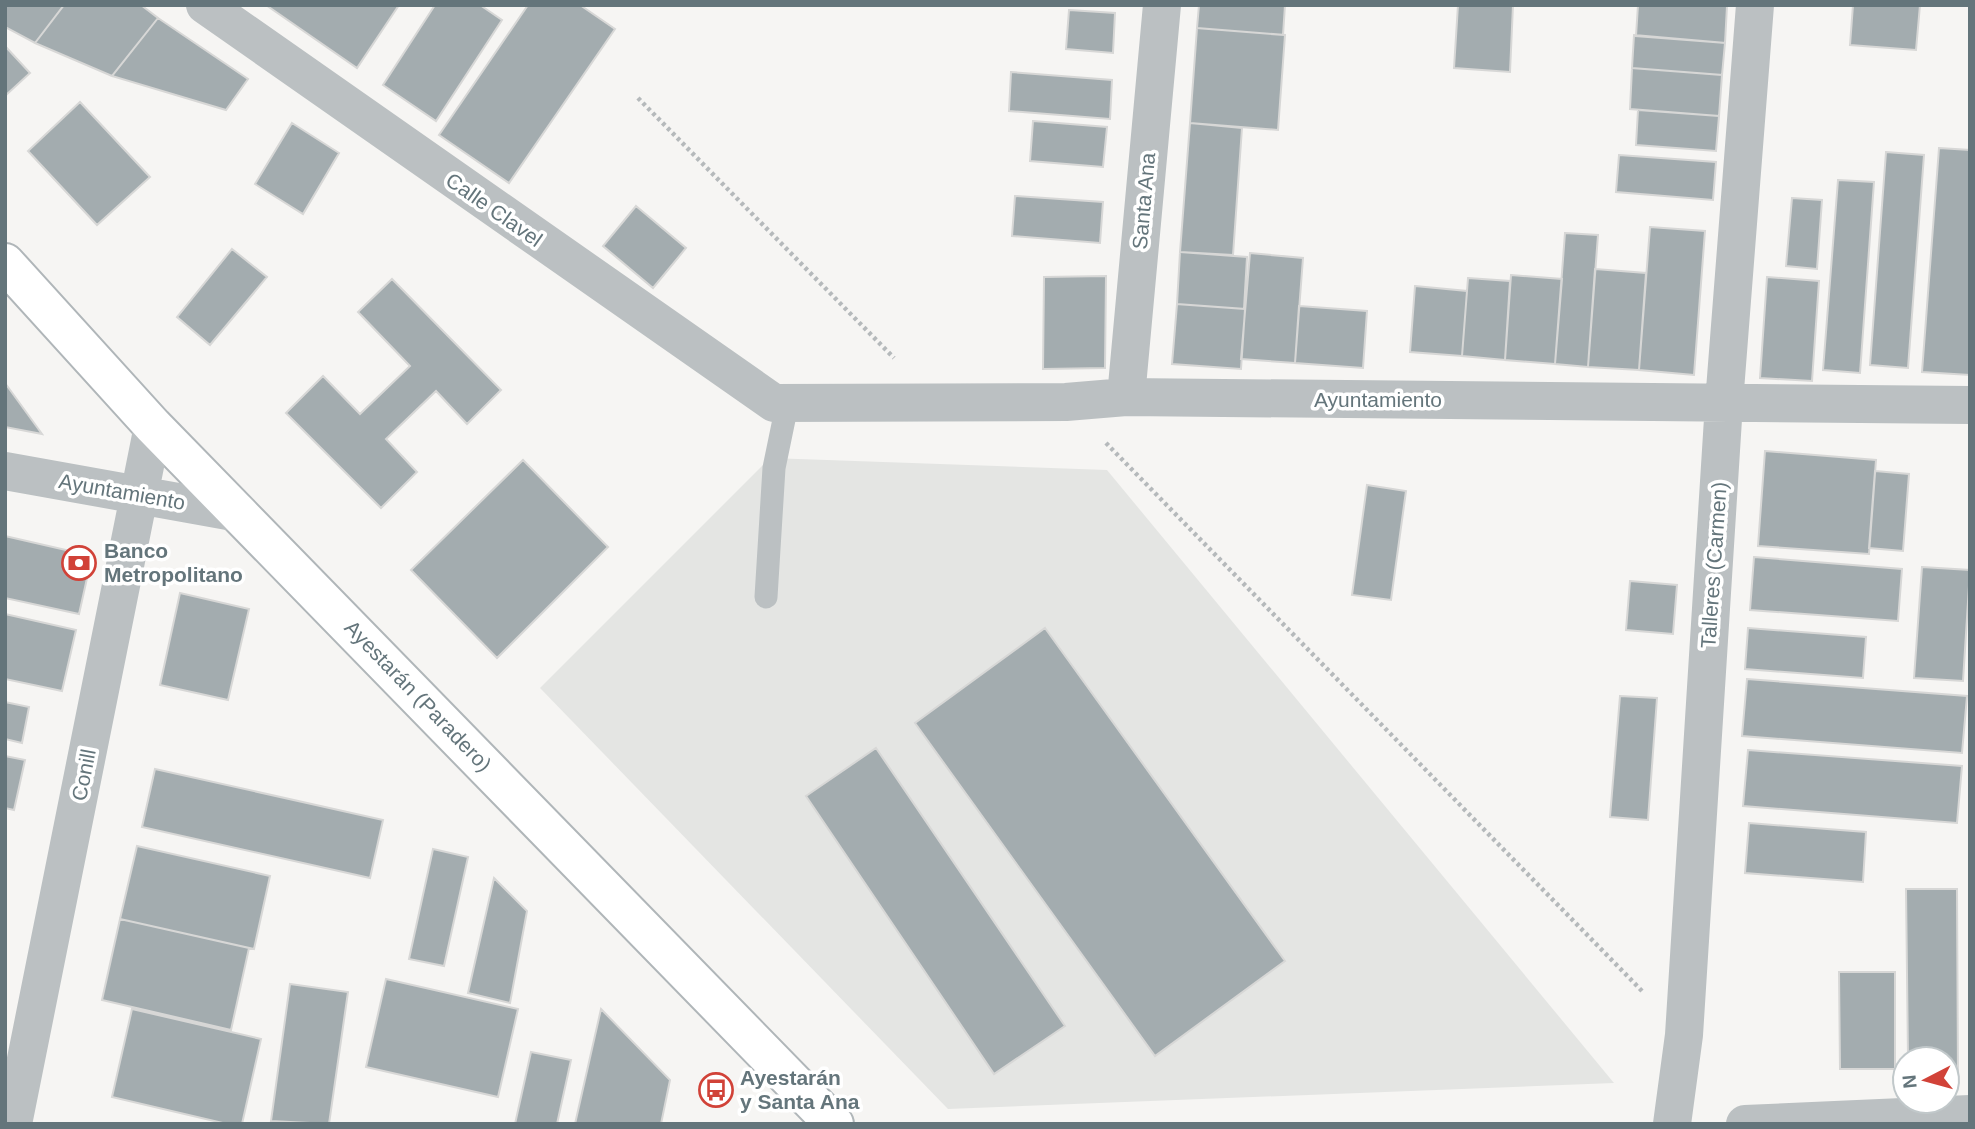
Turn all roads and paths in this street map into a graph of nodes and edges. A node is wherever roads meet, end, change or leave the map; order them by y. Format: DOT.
graph roads {
  1 [pos="205,5"];
  2 [pos="1162,5"];
  3 [pos="1755,5"];
  4 [pos="638,98"];
  5 [pos="5,263"];
  6 [pos="1126,397"];
  7 [pos="1066,402"];
  8 [pos="1724,402"];
  9 [pos="940,403"];
  10 [pos="787,405"];
  11 [pos="1970,405"];
  12 [pos="153,426"];
  13 [pos="5,471"];
  14 [pos="140,495"];
  15 [pos="239,513"];
  16 [pos="766,597"];
  17 [pos="1684,1035"];
  18 [pos="1970,1114"];
  19 [pos="13,1124"];
  20 [pos="834,1124"];
  21 [pos="1672,1124"];
  22 [pos="1745,1124"];
  1 -- 10 [label="street, Calle Clavel"];
  2 -- 6 [label="street, Santa Ana"];
  3 -- 8 [label="street, Talleres (Carmen)"];
  4 -- 9 [label="path"];
  5 -- 12 [label="main road, Ayestarán (Paradero)"];
  6 -- 7 [label="street, Ayuntamiento"];
  6 -- 8 [label="street, Ayuntamiento"];
  7 -- 9 [label="street, Ayuntamiento"];
  7 -- 17 [label="path"];
  8 -- 11 [label="street, Ayuntamiento"];
  8 -- 17 [label="street, Talleres (Carmen)"];
  9 -- 10 [label="street, Ayuntamiento"];
  10 -- 16 [label="lane"];
  12 -- 14 [label="street, Conill"];
  12 -- 15 [label="main road, Ayestarán (Paradero)"];
  13 -- 14 [label="street, Ayuntamiento"];
  14 -- 15 [label="street, Ayuntamiento"];
  14 -- 19 [label="street, Conill"];
  15 -- 20 [label="main road, Ayestarán (Paradero)"];
  17 -- 21 [label="street, Talleres (Carmen)"];
  18 -- 22 [label="street"];
}
